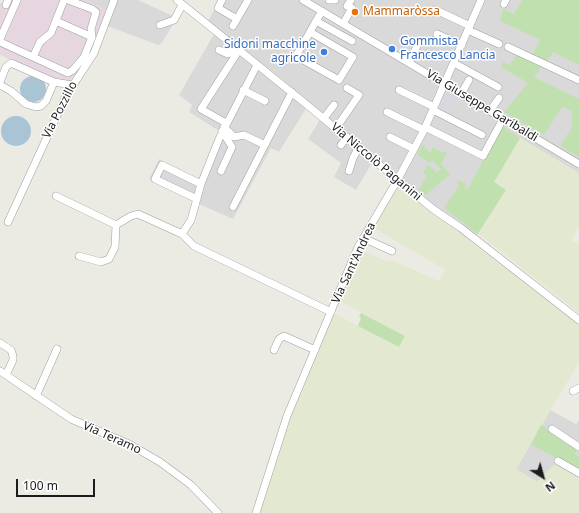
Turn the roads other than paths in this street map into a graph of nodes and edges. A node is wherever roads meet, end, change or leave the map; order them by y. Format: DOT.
graph roads {
  1 [pos="17,0"];
  2 [pos="64,0"];
  3 [pos="68,0"];
  4 [pos="114,0"];
  5 [pos="222,0"];
  6 [pos="248,0"];
  7 [pos="329,0"];
  8 [pos="335,0"];
  9 [pos="350,0"];
  10 [pos="481,0"];
  11 [pos="305,1"];
  12 [pos="180,2"];
  13 [pos="436,10"];
  14 [pos="322,11"];
  15 [pos="237,19"];
  16 [pos="56,21"];
  17 [pos="316,21"];
  18 [pos="3,23"];
  19 [pos="160,24"];
  20 [pos="343,24"];
  21 [pos="233,26"];
  22 [pos="469,28"];
  23 [pos="310,32"];
  24 [pos="357,32"];
  25 [pos="437,34"];
  26 [pos="92,37"];
  27 [pos="0,39"];
  28 [pos="352,41"];
  29 [pos="0,42"];
  30 [pos="499,44"];
  31 [pos="462,45"];
  32 [pos="417,46"];
  33 [pos="508,47"];
  34 [pos="236,48"];
  35 [pos="220,50"];
  36 [pos="346,53"];
  37 [pos="33,57"];
  38 [pos="409,63"];
  39 [pos="454,63"];
  40 [pos="257,64"];
  41 [pos="469,80"];
  42 [pos="579,80"];
  43 [pos="54,82"];
  44 [pos="0,83"];
  45 [pos="445,84"];
  46 [pos="72,85"];
  47 [pos="348,88"];
  48 [pos="498,88"];
  49 [pos="243,90"];
  50 [pos="399,90"];
  51 [pos="292,92"];
  52 [pos="461,94"];
  53 [pos="499,98"];
  54 [pos="265,101"];
  55 [pos="334,105"];
  56 [pos="434,108"];
  57 [pos="490,111"];
  58 [pos="387,112"];
  59 [pos="324,118"];
  60 [pos="503,119"];
  61 [pos="224,127"];
  62 [pos="336,128"];
  63 [pos="425,128"];
  64 [pos="482,135"];
  65 [pos="347,137"];
  66 [pos="390,137"];
  67 [pos="265,145"];
  68 [pos="342,145"];
  69 [pos="359,147"];
  70 [pos="414,149"];
  71 [pos="579,164"];
  72 [pos="221,171"];
  73 [pos="349,171"];
  74 [pos="398,179"];
  75 [pos="201,184"];
  76 [pos="56,196"];
  77 [pos="197,200"];
  78 [pos="233,207"];
  79 [pos="8,222"];
  80 [pos="116,225"];
  81 [pos="182,234"];
  82 [pos="363,238"];
  83 [pos="392,251"];
  84 [pos="79,256"];
  85 [pos="331,312"];
  86 [pos="579,320"];
  87 [pos="0,343"];
  88 [pos="57,349"];
  89 [pos="274,350"];
  90 [pos="315,350"];
  91 [pos="3,373"];
  92 [pos="36,396"];
  93 [pos="552,429"];
  94 [pos="579,447"];
  95 [pos="558,461"];
  96 [pos="579,474"];
  97 [pos="218,513"];
  98 [pos="256,513"];
  1 -- 18 [label="street"];
  2 -- 16 [label="street"];
  3 -- 26 [label="street"];
  4 -- 46 [label="street, Via Pozzillo"];
  5 -- 15 [label="street"];
  6 -- 15 [label="street"];
  7 -- 8 [label="street"];
  9 -- 20 [label="street"];
  10 -- 22 [label="street, Via Sant'Andrea"];
  11 -- 14 [label="street, Via Giuseppe Garibaldi"];
  12 -- 19 [label="street"];
  12 -- 34 [label="street, Via Niccolò Paganini"];
  13 -- 22 [label="street"];
  14 -- 17 [label="street"];
  14 -- 20 [label="street, Via Giuseppe Garibaldi"];
  15 -- 21 [label="street"];
  16 -- 26 [label="street"];
  16 -- 37 [label="street"];
  17 -- 23 [label="street"];
  17 -- 28 [label="street"];
  18 -- 27 [label="street"];
  20 -- 24 [label="street, Via Giuseppe Garibaldi"];
  22 -- 30 [label="street"];
  22 -- 31 [label="street, Via Sant'Andrea"];
  23 -- 36 [label="street"];
  23 -- 36 [label="street"];
  24 -- 28 [label="street"];
  24 -- 38 [label="street, Via Giuseppe Garibaldi"];
  25 -- 31 [label="street"];
  26 -- 37 [label="street"];
  28 -- 36 [label="street"];
  29 -- 37 [label="street"];
  31 -- 39 [label="street, Via Sant'Andrea"];
  32 -- 38 [label="street"];
  33 -- 42 [label="street"];
  34 -- 35 [label="street"];
  34 -- 40 [label="street, Via Niccolò Paganini"];
  34 -- 61 [label="street"];
  38 -- 45 [label="street, Via Giuseppe Garibaldi"];
  39 -- 45 [label="street, Via Sant'Andrea"];
  39 -- 48 [label="street"];
  40 -- 49 [label="street"];
  40 -- 51 [label="street, Via Niccolò Paganini"];
  41 -- 52 [label="street"];
  43 -- 44 [label="street"];
  43 -- 44 [label="street"];
  43 -- 46 [label="street"];
  45 -- 52 [label="street, Via Giuseppe Garibaldi"];
  45 -- 56 [label="street, Via Sant'Andrea"];
  46 -- 79 [label="street, Via Pozzillo"];
  47 -- 62 [label="street"];
  49 -- 54 [label="street"];
  49 -- 61 [label="street"];
  50 -- 56 [label="street"];
  51 -- 59 [label="street, Via Niccolò Paganini"];
  51 -- 67 [label="street"];
  52 -- 57 [label="street, Via Giuseppe Garibaldi"];
  53 -- 57 [label="street"];
  55 -- 59 [label="street"];
  56 -- 63 [label="street, Via Sant'Andrea"];
  56 -- 64 [label="street"];
  57 -- 60 [label="street, Via Giuseppe Garibaldi"];
  58 -- 63 [label="street"];
  59 -- 62 [label="street, Via Niccolò Paganini"];
  60 -- 63 [label="street"];
  60 -- 71 [label="street, Via Giuseppe Garibaldi"];
  61 -- 67 [label="street"];
  61 -- 72 [label="street"];
  61 -- 75 [label="street"];
  62 -- 65 [label="street, Via Niccolò Paganini"];
  63 -- 70 [label="street, Via Sant'Andrea"];
  65 -- 68 [label="street"];
  65 -- 69 [label="street, Via Niccolò Paganini"];
  66 -- 70 [label="street"];
  67 -- 78 [label="street"];
  69 -- 73 [label="street"];
  69 -- 74 [label="street, Via Niccolò Paganini"];
  70 -- 74 [label="street, Via Sant'Andrea"];
  74 -- 82 [label="street, Via Sant'Andrea"];
  74 -- 86 [label="street, Via Niccolò Paganini"];
  75 -- 77 [label="street"];
  75 -- 77 [label="street"];
  76 -- 80 [label="street"];
  77 -- 81 [label="street"];
  80 -- 81 [label="street"];
  80 -- 84 [label="street"];
  81 -- 85 [label="street"];
  82 -- 83 [label="street"];
  82 -- 85 [label="street, Via Sant'Andrea"];
  85 -- 90 [label="street, Via Sant'Andrea"];
  87 -- 91 [label="street"];
  88 -- 92 [label="street"];
  89 -- 90 [label="street"];
  90 -- 98 [label="street, Via Sant'Andrea"];
  91 -- 92 [label="street, Via Teramo"];
  92 -- 97 [label="street, Via Teramo"];
  93 -- 94 [label="street"];
  95 -- 96 [label="street"];
}
